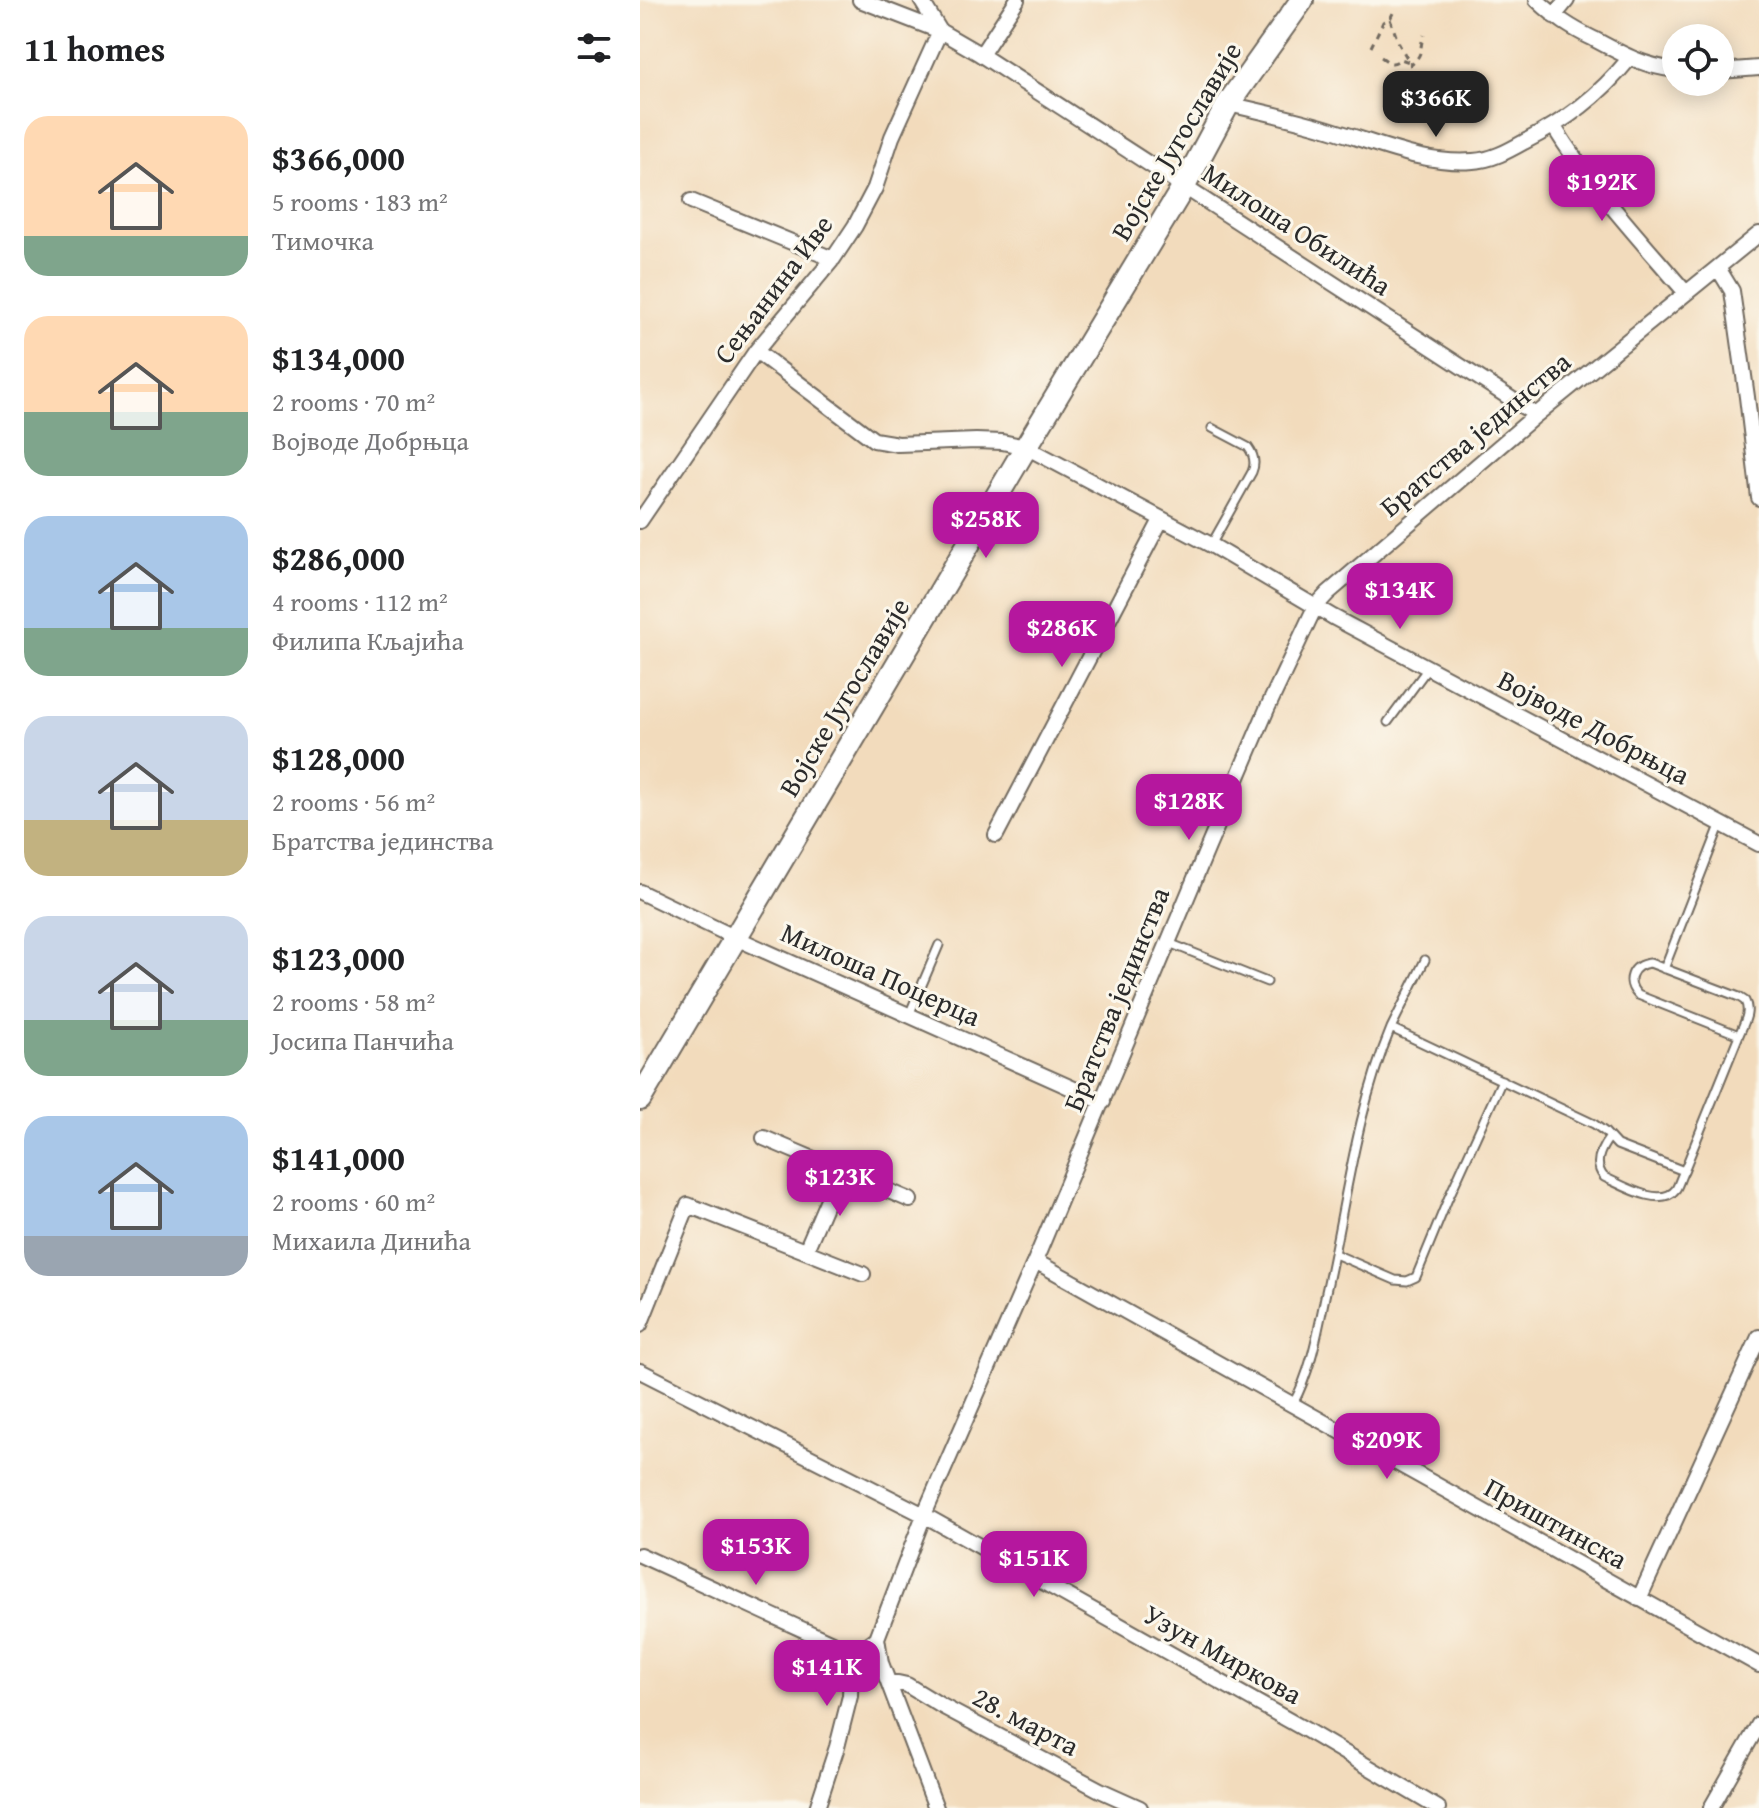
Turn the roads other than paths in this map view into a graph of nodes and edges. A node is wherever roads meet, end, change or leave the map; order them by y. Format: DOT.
graph roads {
  1 [pos="860,0"];
  2 [pos="1017,0"];
  3 [pos="1302,0"];
  4 [pos="1537,0"];
  5 [pos="1567,0"];
  6 [pos="922,1"];
  7 [pos="1554,16"];
  8 [pos="909,19"];
  9 [pos="940,31"];
  10 [pos="981,55"];
  11 [pos="1629,59"];
  12 [pos="1662,67"];
  13 [pos="1759,68"];
  14 [pos="1734,70"];
  15 [pos="1228,104"];
  16 [pos="1554,127"];
  17 [pos="1184,186"];
  18 [pos="691,201"];
  19 [pos="1759,234"];
  20 [pos="833,259"];
  21 [pos="1718,268"];
  22 [pos="1686,293"];
  23 [pos="756,351"];
  24 [pos="1536,415"];
  25 [pos="1212,428"];
  26 [pos="1026,447"];
  27 [pos="1759,498"];
  28 [pos="1161,520"];
  29 [pos="640,521"];
  30 [pos="1211,545"];
  31 [pos="1315,607"];
  32 [pos="1428,668"];
  33 [pos="1388,722"];
  34 [pos="1721,823"];
  35 [pos="996,835"];
  36 [pos="1759,844"];
  37 [pos="640,892"];
  38 [pos="736,938"];
  39 [pos="1167,943"];
  40 [pos="939,945"];
  41 [pos="1425,960"];
  42 [pos="1664,969"];
  43 [pos="1267,982"];
  44 [pos="909,1015"];
  45 [pos="1391,1028"];
  46 [pos="1739,1035"];
  47 [pos="1502,1080"];
  48 [pos="640,1099"];
  49 [pos="1103,1102"];
  50 [pos="764,1138"];
  51 [pos="1609,1138"];
  52 [pos="840,1171"];
  53 [pos="1684,1171"];
  54 [pos="910,1200"];
  55 [pos="806,1250"];
  56 [pos="1335,1254"];
  57 [pos="1035,1261"];
  58 [pos="863,1274"];
  59 [pos="640,1325"];
  60 [pos="1759,1337"];
  61 [pos="640,1371"];
  62 [pos="1292,1406"];
  63 [pos="924,1515"];
  64 [pos="640,1555"];
  65 [pos="1639,1599"];
  66 [pos="877,1638"];
  67 [pos="856,1654"];
  68 [pos="1759,1665"];
  69 [pos="889,1683"];
  70 [pos="1759,1724"];
  71 [pos="817,1808"];
  72 [pos="936,1808"];
  73 [pos="1140,1808"];
  74 [pos="1438,1808"];
  75 [pos="1711,1808"];
  1 -- 8 [label="street, Милоша Обилића"];
  2 -- 10 [label="street"];
  3 -- 15 [label="main road, Војске Југославије"];
  4 -- 7 [label="street"];
  5 -- 7 [label="street"];
  6 -- 8 [label="street"];
  6 -- 9 [label="street"];
  7 -- 11 [label="street"];
  8 -- 9 [label="street, Милоша Обилића"];
  9 -- 10 [label="street, Милоша Обилића"];
  9 -- 20 [label="street, Сењанина Иве"];
  10 -- 17 [label="street, Милоша Обилића"];
  11 -- 12 [label="street"];
  11 -- 16 [label="street"];
  13 -- 14 [label="street"];
  15 -- 16 [label="street"];
  15 -- 17 [label="main road, Војске Југославије"];
  16 -- 22 [label="street"];
  17 -- 24 [label="street, Милоша Обилића"];
  17 -- 26 [label="main road, Војске Југославије"];
  18 -- 20 [label="street"];
  19 -- 21 [label="street, Братства јединства"];
  20 -- 23 [label="street, Сењанина Иве"];
  21 -- 22 [label="street, Братства јединства"];
  21 -- 27 [label="street"];
  22 -- 24 [label="street, Братства јединства"];
  23 -- 26 [label="street, Војводе Добрњца"];
  23 -- 29 [label="street, Сењанина Иве"];
  24 -- 31 [label="street, Братства јединства"];
  25 -- 30 [label="lane"];
  26 -- 28 [label="street, Војводе Добрњца"];
  26 -- 38 [label="main road, Војске Југославије"];
  28 -- 30 [label="street, Војводе Добрњца"];
  28 -- 35 [label="street"];
  30 -- 31 [label="street, Војводе Добрњца"];
  31 -- 32 [label="street, Војводе Добрњца"];
  31 -- 39 [label="street, Братства јединства"];
  32 -- 33 [label="lane"];
  32 -- 34 [label="street, Војводе Добрњца"];
  34 -- 36 [label="street, Војводе Добрњца"];
  34 -- 42 [label="lane"];
  37 -- 38 [label="street, Милоша Поцерца"];
  38 -- 44 [label="street, Милоша Поцерца"];
  38 -- 48 [label="main road, Војске Југославије"];
  39 -- 43 [label="lane"];
  39 -- 49 [label="street, Братства јединства"];
  40 -- 44 [label="lane"];
  41 -- 45 [label="lane"];
  42 -- 46 [label="lane"];
  42 -- 46 [label="lane"];
  44 -- 49 [label="street, Милоша Поцерца"];
  45 -- 47 [label="lane"];
  45 -- 56 [label="lane"];
  46 -- 53 [label="lane"];
  47 -- 51 [label="lane"];
  47 -- 56 [label="lane"];
  49 -- 57 [label="street, Братства јединства"];
  50 -- 52 [label="street"];
  51 -- 53 [label="lane"];
  51 -- 53 [label="lane"];
  52 -- 54 [label="street"];
  52 -- 55 [label="street"];
  55 -- 58 [label="street"];
  55 -- 59 [label="street"];
  56 -- 62 [label="lane"];
  57 -- 62 [label="street, Приштинска"];
  57 -- 63 [label="street, Братства јединства"];
  60 -- 65 [label="street"];
  61 -- 63 [label="street, Узун Миркова"];
  62 -- 65 [label="street, Приштинска"];
  63 -- 66 [label="street, Братства јединства"];
  63 -- 74 [label="street, Узун Миркова"];
  64 -- 67 [label="street"];
  65 -- 68 [label="street, Приштинска"];
  66 -- 67 [label="street"];
  66 -- 69 [label="street"];
  67 -- 71 [label="street"];
  69 -- 72 [label="street"];
  69 -- 73 [label="street, 28. марта"];
  70 -- 75 [label="street"];
}
